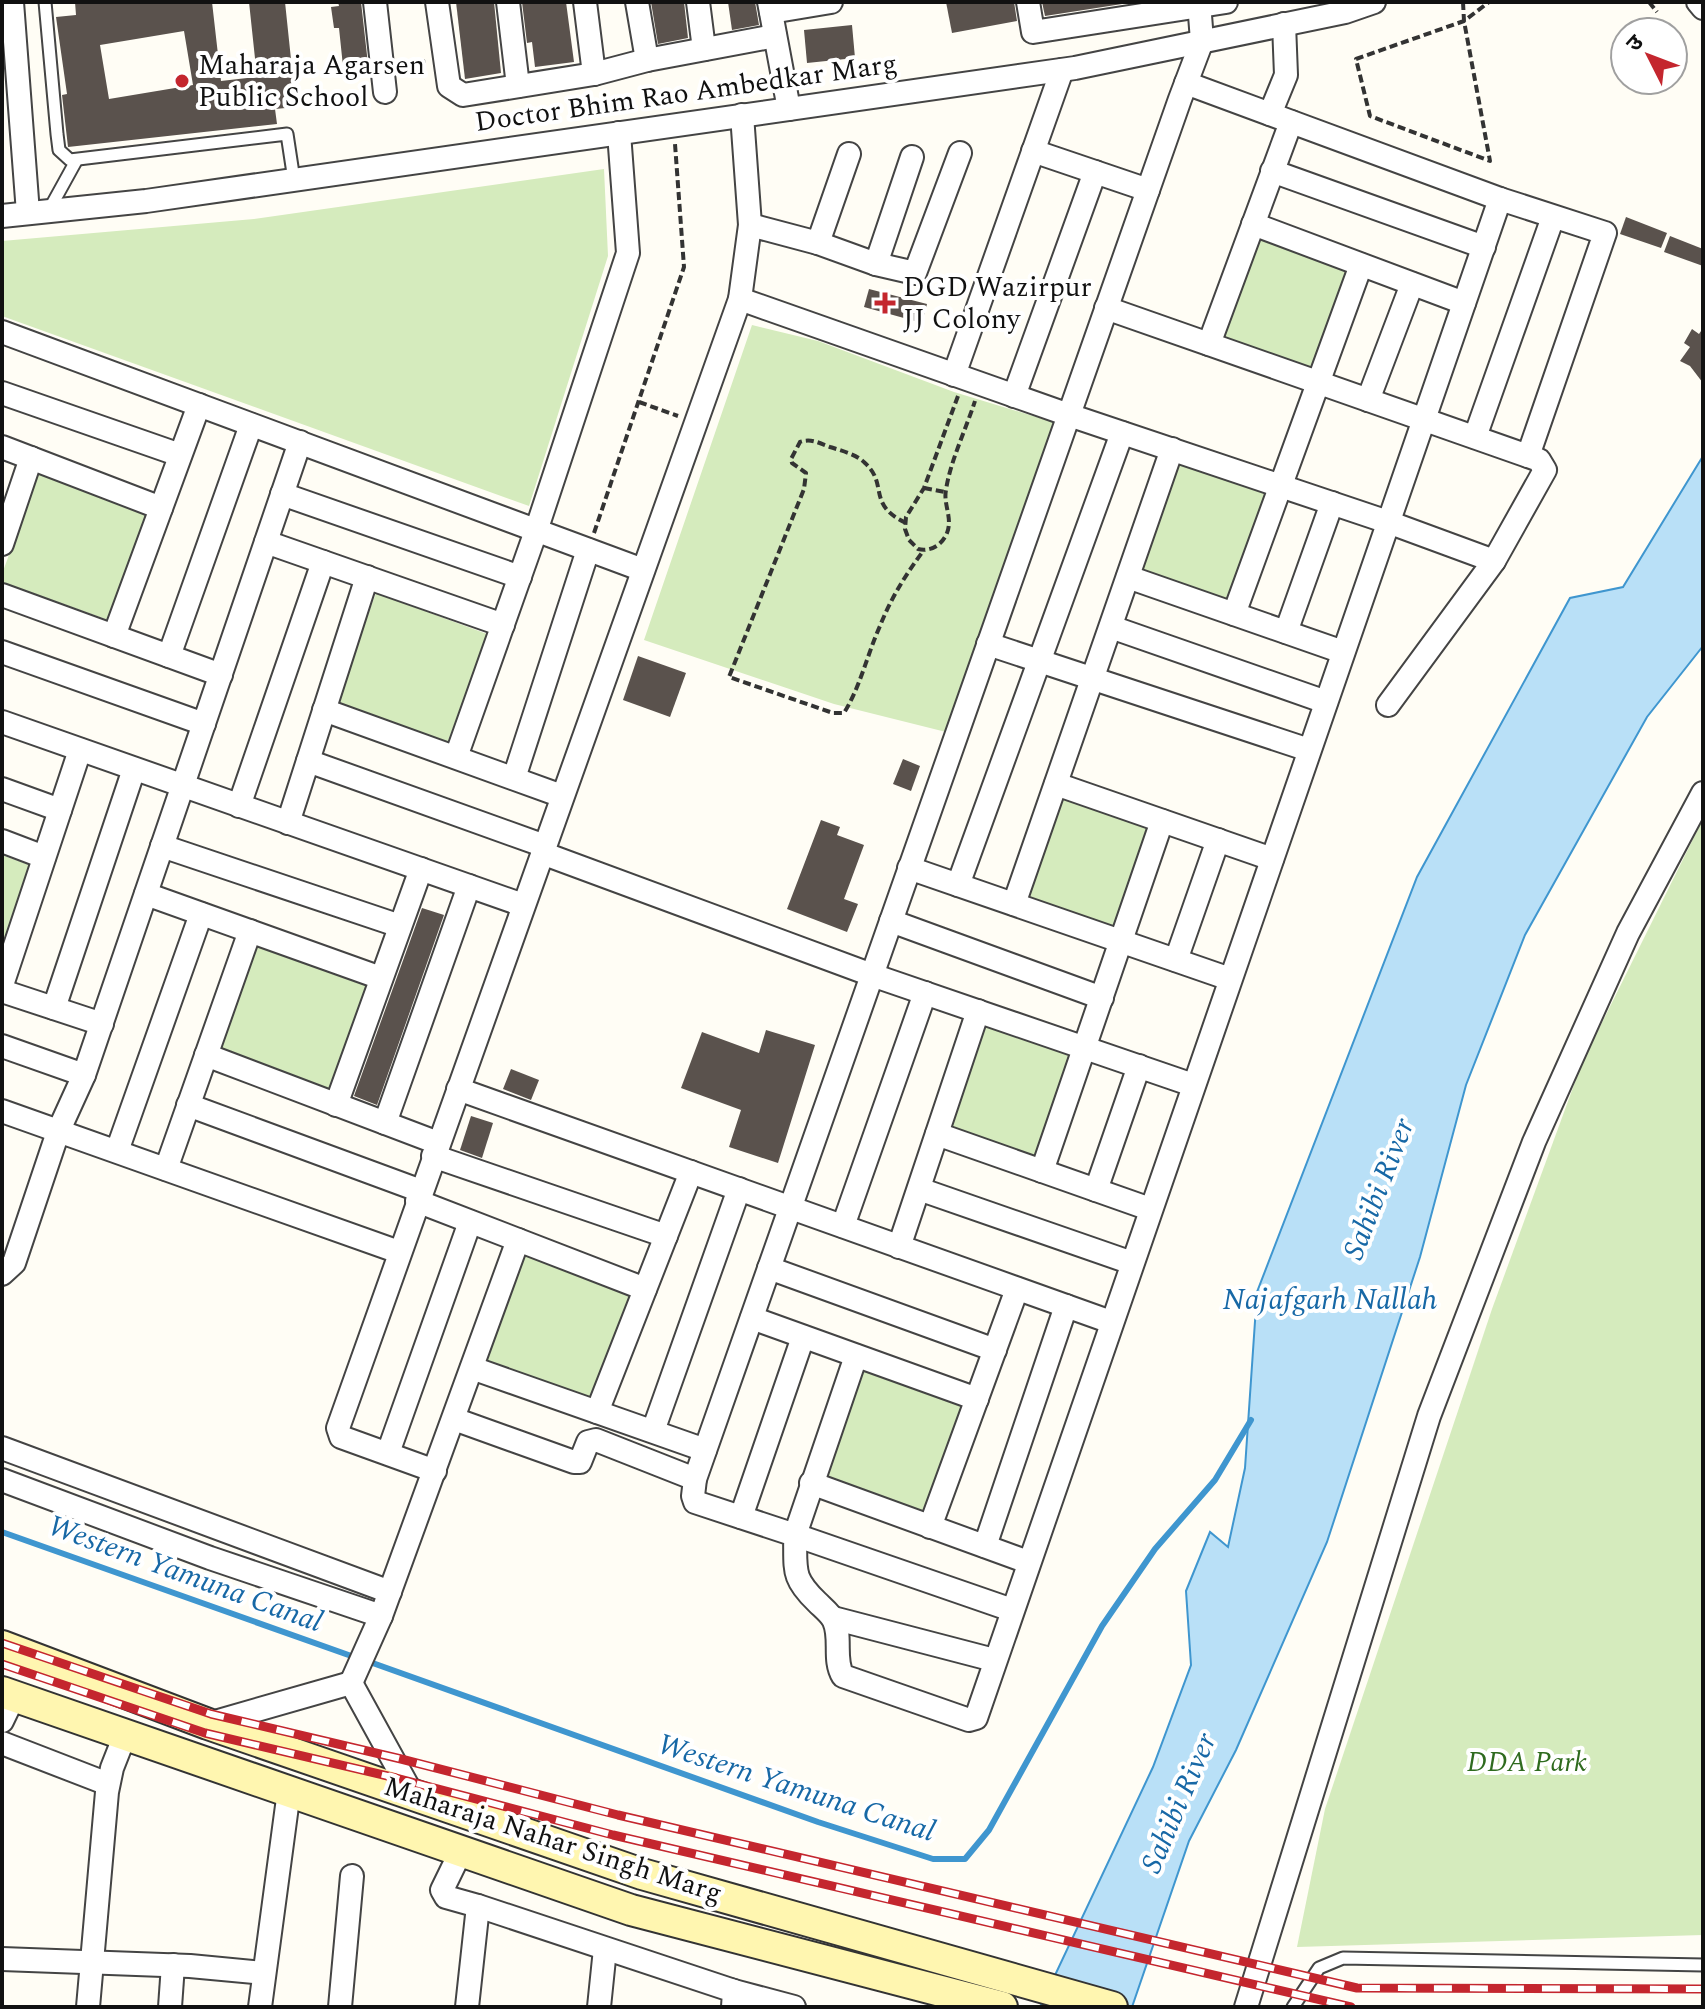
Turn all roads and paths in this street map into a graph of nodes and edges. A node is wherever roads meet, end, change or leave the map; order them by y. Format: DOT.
graph roads {
  1 [pos="12,2"];
  2 [pos="45,2"];
  3 [pos="375,2"];
  4 [pos="437,2"];
  5 [pos="508,2"];
  6 [pos="585,2"];
  7 [pos="637,2"];
  8 [pos="698,2"];
  9 [pos="831,2"];
  10 [pos="1028,2"];
  11 [pos="1226,2"];
  12 [pos="1374,2"];
  13 [pos="1463,2"];
  14 [pos="1489,2"];
  15 [pos="1649,2"];
  16 [pos="1698,2"];
  17 [pos="1200,5"];
  18 [pos="770,7"];
  19 [pos="1703,8"];
  20 [pos="1657,12"];
  21 [pos="1464,21"];
  22 [pos="1284,24"];
  23 [pos="775,36"];
  24 [pos="1202,41"];
  25 [pos="422,48"];
  26 [pos="704,49"];
  27 [pos="647,60"];
  28 [pos="395,66"];
  29 [pos="1062,70"];
  30 [pos="594,74"];
  31 [pos="1186,83"];
  32 [pos="518,86"];
  33 [pos="385,92"];
  34 [pos="789,109"];
  35 [pos="742,115"];
  36 [pos="1280,118"];
  37 [pos="674,125"];
  38 [pos="619,133"];
  39 [pos="1033,151"];
  40 [pos="960,153"];
  41 [pos="849,154"];
  42 [pos="912,157"];
  43 [pos="76,161"];
  44 [pos="1272,171"];
  45 [pos="1095,172"];
  46 [pos="294,180"];
  47 [pos="1148,190"];
  48 [pos="1500,199"];
  49 [pos="38,212"];
  50 [pos="2,216"];
  51 [pos="1553,217"];
  52 [pos="1253,224"];
  53 [pos="750,225"];
  54 [pos="818,243"];
  55 [pos="1484,247"];
  56 [pos="876,264"];
  57 [pos="1361,265"];
  58 [pos="1412,284"];
  59 [pos="740,299"];
  60 [pos="1464,303"];
  61 [pos="1106,308"];
  62 [pos="2,332"];
  63 [pos="1209,344"];
  64 [pos="966,379"];
  65 [pos="1318,382"];
  66 [pos="2,393"];
  67 [pos="1014,396"];
  68 [pos="1368,400"];
  69 [pos="639,402"];
  70 [pos="199,405"];
  71 [pos="1069,415"];
  72 [pos="1424,419"];
  73 [pos="696,422"];
  74 [pos="251,425"];
  75 [pos="1122,433"];
  76 [pos="1475,437"];
  77 [pos="300,442"];
  78 [pos="2,447"];
  79 [pos="1172,449"];
  80 [pos="180,455"];
  81 [pos="1528,456"];
  82 [pos="31,458"];
  83 [pos="1280,486"];
  84 [pos="924,488"];
  85 [pos="945,492"];
  86 [pos="282,494"];
  87 [pos="1332,503"];
  88 [pos="161,508"];
  89 [pos="1388,522"];
  90 [pos="906,523"];
  91 [pos="536,531"];
  92 [pos="266,542"];
  93 [pos="2,544"];
  94 [pos="588,550"];
  95 [pos="924,550"];
  96 [pos="1494,561"];
  97 [pos="323,562"];
  98 [pos="643,570"];
  99 [pos="367,577"];
  100 [pos="520,577"];
  101 [pos="1128,577"];
  102 [pos="2,595"];
  103 [pos="1234,614"];
  104 [pos="503,625"];
  105 [pos="1111,627"];
  106 [pos="1286,632"];
  107 [pos="114,636"];
  108 [pos="988,644"];
  109 [pos="2,652"];
  110 [pos="1343,652"];
  111 [pos="169,656"];
  112 [pos="1040,661"];
  113 [pos="221,675"];
  114 [pos="1093,678"];
  115 [pos="1326,702"];
  116 [pos="1388,705"];
  117 [pos="324,710"];
  118 [pos="2,722"];
  119 [pos="204,724"];
  120 [pos="80,750"];
  121 [pos="1309,750"];
  122 [pos="456,757"];
  123 [pos="308,761"];
  124 [pos="134,769"];
  125 [pos="514,778"];
  126 [pos="1056,784"];
  127 [pos="183,786"];
  128 [pos="2,789"];
  129 [pos="1703,793"];
  130 [pos="562,796"];
  131 [pos="239,806"];
  132 [pos="60,810"];
  133 [pos="1162,821"];
  134 [pos="288,823"];
  135 [pos="1218,840"];
  136 [pos="2,841"];
  137 [pos="162,846"];
  138 [pos="543,849"];
  139 [pos="44,857"];
  140 [pos="1272,859"];
  141 [pos="909,868"];
  142 [pos="421,869"];
  143 [pos="958,885"];
  144 [pos="469,886"];
  145 [pos="146,894"];
  146 [pos="1014,904"];
  147 [pos="523,905"];
  148 [pos="201,914"];
  149 [pos="891,921"];
  150 [pos="400,926"];
  151 [pos="250,931"];
  152 [pos="1121,941"];
  153 [pos="1176,960"];
  154 [pos="872,975"];
  155 [pos="381,978"];
  156 [pos="1230,979"];
  157 [pos="2,988"];
  158 [pos="925,993"];
  159 [pos="1102,998"];
  160 [pos="54,1008"];
  161 [pos="978,1011"];
  162 [pos="102,1024"];
  163 [pos="2,1046"];
  164 [pos="1085,1048"];
  165 [pos="206,1055"];
  166 [pos="1139,1066"];
  167 [pos="84,1075"];
  168 [pos="1193,1085"];
  169 [pos="458,1089"];
  170 [pos="188,1105"];
  171 [pos="336,1105"];
  172 [pos="2,1111"];
  173 [pos="385,1123"];
  174 [pos="58,1132"];
  175 [pos="937,1134"];
  176 [pos="436,1150"];
  177 [pos="117,1151"];
  178 [pos="166,1169"];
  179 [pos="1042,1171"];
  180 [pos="691,1172"];
  181 [pos="739,1189"];
  182 [pos="919,1189"];
  183 [pos="1096,1190"];
  184 [pos="419,1196"];
  185 [pos="790,1208"];
  186 [pos="1150,1209"];
  187 [pos="470,1222"];
  188 [pos="843,1226"];
  189 [pos="666,1236"];
  190 [pos="518,1240"];
  191 [pos="899,1247"];
  192 [pos="399,1252"];
  193 [pos="1132,1263"];
  194 [pos="769,1268"];
  195 [pos="2,1274"];
  196 [pos="645,1289"];
  197 [pos="1017,1289"];
  198 [pos="1066,1306"];
  199 [pos="752,1318"];
  200 [pos="1111,1322"];
  201 [pos="803,1337"];
  202 [pos="995,1350"];
  203 [pos="856,1356"];
  204 [pos="472,1368"];
  205 [pos="977,1399"];
  206 [pos="597,1412"];
  207 [pos="454,1419"];
  208 [pos="653,1431"];
  209 [pos="2,1448"];
  210 [pos="705,1450"];
  211 [pos="388,1453"];
  212 [pos="435,1471"];
  213 [pos="695,1479"];
  214 [pos="2,1480"];
  215 [pos="811,1483"];
  216 [pos="741,1517"];
  217 [pos="930,1527"];
  218 [pos="795,1535"];
  219 [pos="985,1546"];
  220 [pos="1028,1562"];
  221 [pos="390,1592"];
  222 [pos="1012,1610"];
  223 [pos="833,1618"];
  224 [pos="378,1624"];
  225 [pos="2,1646"];
  226 [pos="994,1660"];
  227 [pos="353,1678"];
  228 [pos="6,1703"];
  229 [pos="208,1724"];
  230 [pos="125,1735"];
  231 [pos="2,1743"];
  232 [pos="108,1784"];
  233 [pos="289,1791"];
  234 [pos="412,1794"];
  235 [pos="461,1851"];
  236 [pos="352,1876"];
  237 [pos="478,1906"];
  238 [pos="605,1949"];
  239 [pos="2,1959"];
  240 [pos="91,1962"];
  241 [pos="173,1965"];
  242 [pos="1703,1965"];
  243 [pos="264,1973"];
  244 [pos="732,1998"];
  245 [pos="88,2007"];
  246 [pos="170,2007"];
  247 [pos="260,2007"];
  248 [pos="340,2007"];
  249 [pos="467,2007"];
  250 [pos="599,2007"];
  251 [pos="794,2007"];
  252 [pos="1002,2007"];
  253 [pos="1112,2007"];
  254 [pos="1246,2007"];
  255 [pos="1293,2007"];
  1 -- 49 [label="street"];
  2 -- 43 [label="lane"];
  3 -- 33 [label="street"];
  4 -- 32 [label="street"];
  5 -- 32 [label="street"];
  6 -- 30 [label="street"];
  7 -- 27 [label="street"];
  8 -- 26 [label="street"];
  9 -- 18 [label="street"];
  10 -- 17 [label="street"];
  11 -- 17 [label="street"];
  12 -- 22 [label="street, Doctor Bhim Rao Ambedkar Marg"];
  13 -- 21 [label="path"];
  14 -- 21 [label="path"];
  15 -- 20 [label="path"];
  16 -- 19 [label="street"];
  17 -- 24 [label="street"];
  18 -- 23 [label="street"];
  21 -- 21 [label="path"];
  22 -- 24 [label="street, Doctor Bhim Rao Ambedkar Marg"];
  22 -- 36 [label="street"];
  23 -- 26 [label="street"];
  23 -- 34 [label="street"];
  24 -- 29 [label="street, Doctor Bhim Rao Ambedkar Marg"];
  24 -- 31 [label="street"];
  25 -- 28 [label="path"];
  26 -- 27 [label="street"];
  27 -- 30 [label="street"];
  29 -- 34 [label="street, Doctor Bhim Rao Ambedkar Marg"];
  29 -- 39 [label="street"];
  30 -- 32 [label="street"];
  31 -- 36 [label="street"];
  31 -- 47 [label="street"];
  34 -- 35 [label="street, Doctor Bhim Rao Ambedkar Marg"];
  35 -- 37 [label="street, Doctor Bhim Rao Ambedkar Marg"];
  35 -- 53 [label="street"];
  36 -- 44 [label="street"];
  36 -- 48 [label="street"];
  37 -- 38 [label="street, Doctor Bhim Rao Ambedkar Marg"];
  37 -- 69 [label="path"];
  38 -- 46 [label="street, Doctor Bhim Rao Ambedkar Marg"];
  38 -- 91 [label="street"];
  39 -- 45 [label="street"];
  39 -- 64 [label="street"];
  40 -- 56 [label="street"];
  41 -- 54 [label="street"];
  42 -- 56 [label="street"];
  43 -- 46 [label="lane"];
  43 -- 49 [label="lane"];
  44 -- 52 [label="street"];
  44 -- 55 [label="street"];
  45 -- 47 [label="street"];
  45 -- 67 [label="street"];
  46 -- 49 [label="street, Doctor Bhim Rao Ambedkar Marg"];
  47 -- 61 [label="street"];
  48 -- 51 [label="street"];
  48 -- 55 [label="street"];
  49 -- 50 [label="street, Doctor Bhim Rao Ambedkar Marg"];
  51 -- 76 [label="street"];
  51 -- 81 [label="street"];
  52 -- 57 [label="street"];
  52 -- 63 [label="street"];
  53 -- 54 [label="street"];
  53 -- 59 [label="street"];
  54 -- 56 [label="street"];
  55 -- 60 [label="street"];
  57 -- 58 [label="street"];
  57 -- 65 [label="street"];
  58 -- 60 [label="street"];
  58 -- 68 [label="street"];
  59 -- 64 [label="street"];
  59 -- 73 [label="street"];
  60 -- 72 [label="street"];
  61 -- 63 [label="street"];
  61 -- 71 [label="street"];
  62 -- 70 [label="street"];
  63 -- 65 [label="street"];
  64 -- 67 [label="street"];
  64 -- 84 [label="path"];
  64 -- 85 [label="path"];
  65 -- 68 [label="street"];
  65 -- 83 [label="street"];
  66 -- 80 [label="street"];
  67 -- 71 [label="street"];
  68 -- 72 [label="street"];
  69 -- 73 [label="path"];
  69 -- 94 [label="path"];
  70 -- 74 [label="street"];
  70 -- 80 [label="street"];
  71 -- 75 [label="street"];
  71 -- 108 [label="street"];
  72 -- 76 [label="street"];
  72 -- 89 [label="street"];
  73 -- 98 [label="street"];
  74 -- 77 [label="street"];
  74 -- 111 [label="street"];
  75 -- 79 [label="street"];
  75 -- 112 [label="street"];
  76 -- 81 [label="street"];
  77 -- 86 [label="street"];
  77 -- 91 [label="street"];
  78 -- 82 [label="street"];
  79 -- 83 [label="street"];
  79 -- 101 [label="street"];
  80 -- 88 [label="street"];
  81 -- 96 [label="street"];
  82 -- 88 [label="street"];
  82 -- 93 [label="street"];
  83 -- 87 [label="street"];
  83 -- 103 [label="street"];
  84 -- 85 [label="path"];
  84 -- 90 [label="path"];
  85 -- 95 [label="path"];
  86 -- 92 [label="street"];
  86 -- 100 [label="street"];
  87 -- 89 [label="street"];
  87 -- 106 [label="street"];
  88 -- 107 [label="street"];
  89 -- 96 [label="street"];
  89 -- 110 [label="street"];
  90 -- 95 [label="path"];
  90 -- 95 [label="path"];
  91 -- 94 [label="street"];
  91 -- 100 [label="street"];
  92 -- 97 [label="street"];
  92 -- 113 [label="street"];
  94 -- 98 [label="street"];
  94 -- 125 [label="street"];
  96 -- 116 [label="street"];
  97 -- 99 [label="street"];
  97 -- 131 [label="street"];
  98 -- 130 [label="street"];
  99 -- 104 [label="street"];
  99 -- 117 [label="street"];
  100 -- 104 [label="street"];
  101 -- 103 [label="street"];
  101 -- 105 [label="street"];
  102 -- 107 [label="street"];
  103 -- 106 [label="street"];
  104 -- 122 [label="street"];
  105 -- 114 [label="street"];
  105 -- 115 [label="street"];
  106 -- 110 [label="street"];
  107 -- 111 [label="street"];
  108 -- 112 [label="street"];
  108 -- 141 [label="street"];
  109 -- 119 [label="street"];
  110 -- 115 [label="street"];
  111 -- 113 [label="street"];
  112 -- 114 [label="street"];
  112 -- 143 [label="street"];
  113 -- 119 [label="street"];
  114 -- 121 [label="street"];
  114 -- 126 [label="street"];
  115 -- 121 [label="street"];
  117 -- 122 [label="street"];
  117 -- 123 [label="street"];
  118 -- 120 [label="street"];
  119 -- 127 [label="street"];
  120 -- 124 [label="street"];
  120 -- 132 [label="street"];
  121 -- 140 [label="street"];
  122 -- 125 [label="street"];
  123 -- 134 [label="street"];
  123 -- 138 [label="street"];
  124 -- 127 [label="street"];
  124 -- 160 [label="street"];
  125 -- 130 [label="street"];
  126 -- 133 [label="street"];
  126 -- 146 [label="street"];
  127 -- 131 [label="street"];
  127 -- 137 [label="street"];
  128 -- 132 [label="street"];
  129 -- 254 [label="street"];
  130 -- 138 [label="street"];
  131 -- 134 [label="street"];
  132 -- 139 [label="street"];
  133 -- 135 [label="street"];
  133 -- 152 [label="street"];
  134 -- 142 [label="street"];
  135 -- 140 [label="street"];
  135 -- 153 [label="street"];
  136 -- 139 [label="street"];
  137 -- 145 [label="street"];
  137 -- 150 [label="street"];
  138 -- 147 [label="street"];
  138 -- 154 [label="street"];
  139 -- 157 [label="street"];
  140 -- 156 [label="street"];
  141 -- 143 [label="street"];
  141 -- 149 [label="street"];
  142 -- 144 [label="street"];
  142 -- 150 [label="street"];
  143 -- 146 [label="street"];
  144 -- 147 [label="street"];
  144 -- 173 [label="street"];
  145 -- 148 [label="street"];
  145 -- 162 [label="street"];
  146 -- 152 [label="street"];
  147 -- 169 [label="street"];
  148 -- 151 [label="street"];
  148 -- 177 [label="street"];
  149 -- 154 [label="street"];
  149 -- 159 [label="street"];
  150 -- 155 [label="street"];
  151 -- 155 [label="street"];
  151 -- 165 [label="street"];
  152 -- 153 [label="street"];
  152 -- 159 [label="street"];
  153 -- 156 [label="street"];
  154 -- 158 [label="street"];
  154 -- 185 [label="street"];
  155 -- 171 [label="street"];
  156 -- 168 [label="street"];
  157 -- 160 [label="street"];
  158 -- 161 [label="street"];
  158 -- 188 [label="street"];
  159 -- 164 [label="street"];
  160 -- 162 [label="street"];
  161 -- 164 [label="street"];
  161 -- 175 [label="street"];
  162 -- 167 [label="street"];
  163 -- 167 [label="street"];
  164 -- 166 [label="street"];
  164 -- 179 [label="street"];
  165 -- 170 [label="street"];
  165 -- 171 [label="street"];
  166 -- 168 [label="street"];
  166 -- 183 [label="street"];
  167 -- 174 [label="street"];
  168 -- 186 [label="street"];
  169 -- 176 [label="street"];
  169 -- 180 [label="street"];
  170 -- 178 [label="street"];
  170 -- 184 [label="street"];
  171 -- 173 [label="street"];
  172 -- 174 [label="street"];
  173 -- 176 [label="street"];
  174 -- 177 [label="street"];
  174 -- 195 [label="street"];
  175 -- 179 [label="street"];
  175 -- 182 [label="street"];
  176 -- 184 [label="street"];
  176 -- 189 [label="street"];
  177 -- 178 [label="street"];
  178 -- 192 [label="street"];
  179 -- 183 [label="street"];
  180 -- 181 [label="street"];
  180 -- 189 [label="street"];
  181 -- 185 [label="street"];
  181 -- 208 [label="street"];
  182 -- 191 [label="street"];
  182 -- 193 [label="street"];
  183 -- 186 [label="street"];
  184 -- 187 [label="street"];
  184 -- 192 [label="street"];
  185 -- 188 [label="street"];
  185 -- 194 [label="street"];
  186 -- 193 [label="street"];
  187 -- 190 [label="street"];
  187 -- 211 [label="street"];
  188 -- 191 [label="street"];
  189 -- 196 [label="street"];
  190 -- 196 [label="street"];
  190 -- 204 [label="street"];
  191 -- 197 [label="street"];
  192 -- 211 [label="street"];
  193 -- 200 [label="street"];
  194 -- 199 [label="street"];
  194 -- 202 [label="street"];
  196 -- 206 [label="street"];
  197 -- 198 [label="street"];
  197 -- 202 [label="street"];
  198 -- 200 [label="street"];
  198 -- 219 [label="street"];
  199 -- 201 [label="street"];
  199 -- 210 [label="street"];
  200 -- 220 [label="street"];
  201 -- 203 [label="street"];
  201 -- 216 [label="street"];
  202 -- 205 [label="street"];
  203 -- 205 [label="street"];
  203 -- 215 [label="street"];
  204 -- 206 [label="street"];
  204 -- 207 [label="street"];
  205 -- 217 [label="street"];
  206 -- 208 [label="street"];
  207 -- 212 [label="street"];
  207 -- 213 [label="street"];
  208 -- 210 [label="street"];
  209 -- 221 [label="street"];
  210 -- 213 [label="street"];
  211 -- 212 [label="street"];
  212 -- 221 [label="street"];
  213 -- 216 [label="street"];
  214 -- 224 [label="street"];
  215 -- 217 [label="street"];
  215 -- 218 [label="street"];
  216 -- 218 [label="street"];
  217 -- 219 [label="street"];
  218 -- 222 [label="street"];
  218 -- 223 [label="street"];
  219 -- 220 [label="street"];
  220 -- 222 [label="street"];
  221 -- 224 [label="street"];
  222 -- 226 [label="street"];
  223 -- 226 [label="street"];
  223 -- 226 [label="street"];
  224 -- 227 [label="street"];
  225 -- 229 [label="main road, Maharaja Nahar Singh Marg"];
  227 -- 229 [label="street"];
  227 -- 234 [label="street"];
  228 -- 230 [label="main road, Maharaja Nahar Singh Marg"];
  229 -- 234 [label="main road, Maharaja Nahar Singh Marg"];
  230 -- 232 [label="street"];
  230 -- 233 [label="main road, Maharaja Nahar Singh Marg"];
  231 -- 232 [label="street"];
  232 -- 240 [label="street"];
  233 -- 235 [label="main road, Maharaja Nahar Singh Marg"];
  233 -- 243 [label="street"];
  234 -- 253 [label="main road, Maharaja Nahar Singh Marg"];
  235 -- 237 [label="street"];
  235 -- 252 [label="main road, Maharaja Nahar Singh Marg"];
  236 -- 248 [label="street"];
  237 -- 238 [label="street"];
  237 -- 249 [label="street"];
  238 -- 244 [label="street"];
  238 -- 250 [label="street"];
  239 -- 240 [label="street"];
  240 -- 241 [label="street"];
  240 -- 245 [label="street"];
  241 -- 243 [label="street"];
  241 -- 246 [label="street"];
  242 -- 255 [label="lane"];
  243 -- 247 [label="street"];
  244 -- 251 [label="street"];
}
